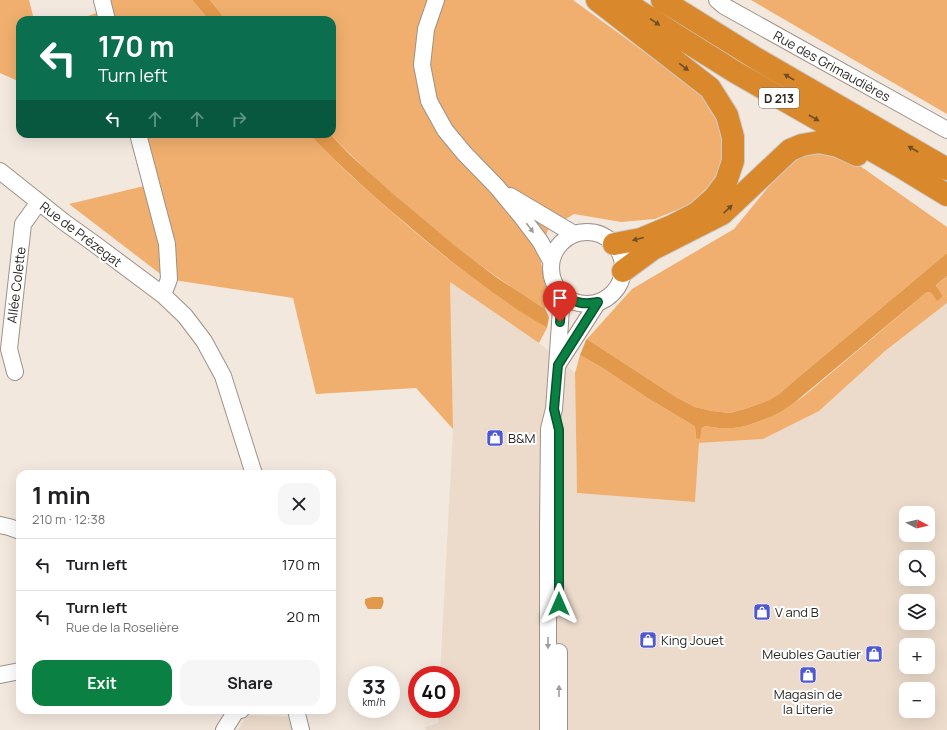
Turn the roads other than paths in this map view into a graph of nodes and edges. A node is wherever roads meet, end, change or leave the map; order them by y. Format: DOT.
graph roads {
  1 [pos="102,0"];
  2 [pos="436,0"];
  3 [pos="597,0"];
  4 [pos="622,0"];
  5 [pos="662,0"];
  6 [pos="717,0"];
  7 [pos="107,16"];
  8 [pos="947,130"];
  9 [pos="139,138"];
  10 [pos="947,169"];
  11 [pos="0,171"];
  12 [pos="497,187"];
  13 [pos="943,192"];
  14 [pos="39,202"];
  15 [pos="574,234"];
  16 [pos="614,244"];
  17 [pos="551,261"];
  18 [pos="623,271"];
  19 [pos="562,294"];
  20 [pos="163,295"];
  21 [pos="598,302"];
  22 [pos="558,365"];
  23 [pos="15,372"];
  24 [pos="554,409"];
  25 [pos="253,470"];
  26 [pos="0,526"];
  27 [pos="16,530"];
  28 [pos="16,672"];
  29 [pos="0,675"];
  30 [pos="234,714"];
  31 [pos="297,714"];
  32 [pos="224,730"];
  33 [pos="300,730"];
  34 [pos="548,730"];
  35 [pos="559,730"];
  1 -- 7 [label="street"];
  2 -- 12 [label="street"];
  3 -- 16 [label="highway, one-way"];
  4 -- 13 [label="highway, D 213, one-way"];
  10 -- 5 [label="highway, D 213, one-way"];
  6 -- 8 [label="street, Rue des Grimaudières"];
  9 -- 20 [label="street"];
  11 -- 14 [label="street, Rue de Prézegat"];
  12 -- 15 [label="street"];
  12 -- 17 [label="street, one-way"];
  18 -- 13 [label="highway, one-way"];
  14 -- 20 [label="street, Rue de Prézegat"];
  14 -- 23 [label="street, Allée Colette"];
  15 -- 16 [label="street"];
  15 -- 17 [label="street"];
  16 -- 18 [label="street"];
  17 -- 19 [label="street"];
  18 -- 21 [label="street"];
  19 -- 21 [label="street"];
  19 -- 22 [label="street"];
  20 -- 25 [label="street, Rue de Prézegat"];
  21 -- 22 [label="street"];
  22 -- 24 [label="street"];
  24 -- 34 [label="street, one-way"];
  35 -- 24 [label="street, one-way"];
  26 -- 27 [label="street"];
  28 -- 29 [label="street"];
  30 -- 32 [label="street"];
  31 -- 33 [label="street"];
}
